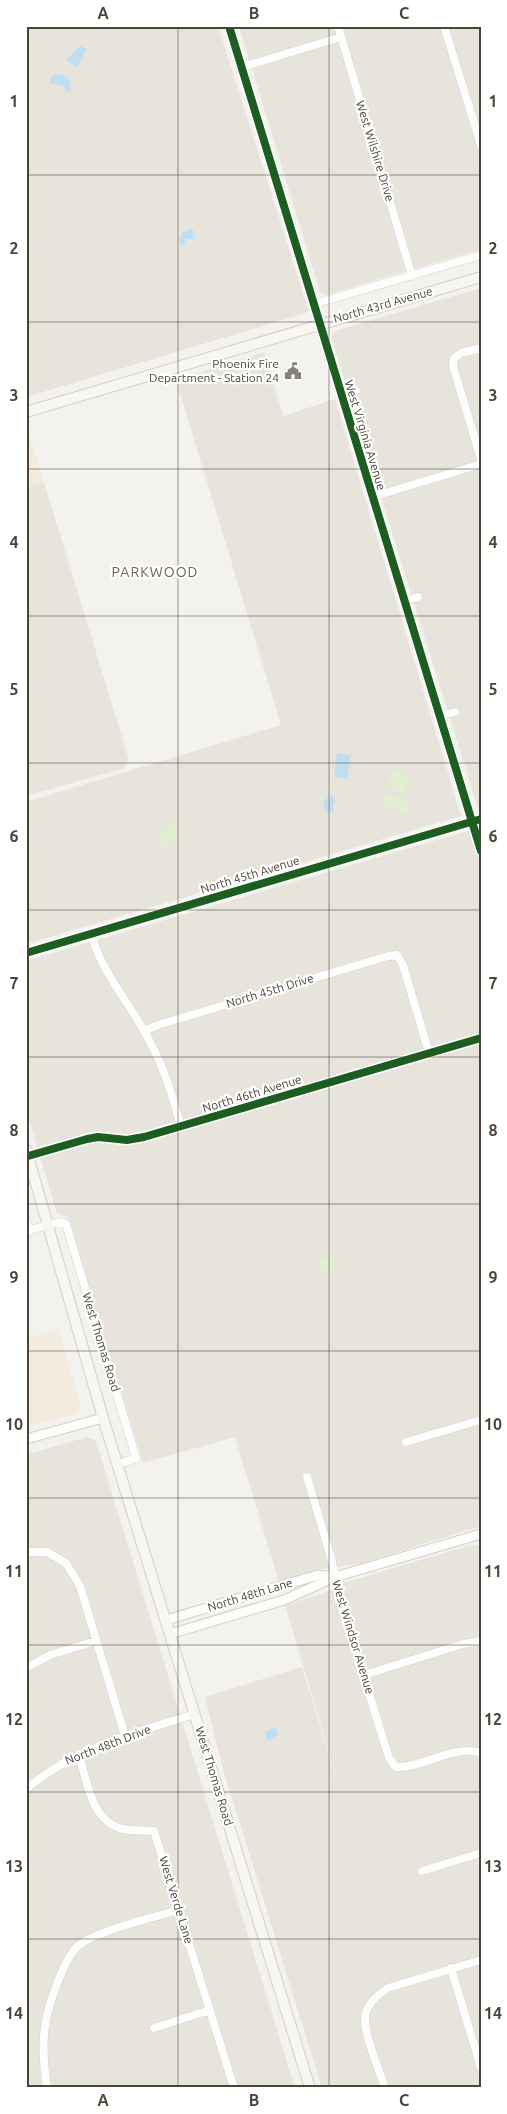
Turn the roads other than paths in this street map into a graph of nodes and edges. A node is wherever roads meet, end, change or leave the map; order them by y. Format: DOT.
graph roads {
  1 [pos="229,26"];
  2 [pos="338,26"];
  3 [pos="444,26"];
  4 [pos="341,37"];
  5 [pos="242,67"];
  6 [pos="481,145"];
  7 [pos="481,255"];
  8 [pos="412,276"];
  9 [pos="481,277"];
  10 [pos="314,304"];
  11 [pos="320,324"];
  12 [pos="481,348"];
  13 [pos="356,390"];
  14 [pos="341,395"];
  15 [pos="26,412"];
  16 [pos="481,459"];
  17 [pos="481,464"];
  18 [pos="372,496"];
  19 [pos="418,597"];
  20 [pos="404,601"];
  21 [pos="455,712"];
  22 [pos="440,716"];
  23 [pos="481,819"];
  24 [pos="472,822"];
  25 [pos="481,851"];
  26 [pos="91,934"];
  27 [pos="26,954"];
  28 [pos="144,1031"];
  29 [pos="481,1038"];
  30 [pos="429,1053"];
  31 [pos="181,1127"];
  32 [pos="27,1153"];
  33 [pos="26,1221"];
  34 [pos="49,1224"];
  35 [pos="28,1231"];
  36 [pos="103,1418"];
  37 [pos="481,1420"];
  38 [pos="26,1439"];
  39 [pos="406,1442"];
  40 [pos="117,1465"];
  41 [pos="307,1477"];
  42 [pos="481,1534"];
  43 [pos="26,1552"];
  44 [pos="335,1577"];
  45 [pos="166,1620"];
  46 [pos="170,1634"];
  47 [pos="96,1641"];
  48 [pos="481,1641"];
  49 [pos="26,1668"];
  50 [pos="364,1675"];
  51 [pos="196,1714"];
  52 [pos="125,1736"];
  53 [pos="481,1753"];
  54 [pos="79,1754"];
  55 [pos="26,1789"];
  56 [pos="481,1853"];
  57 [pos="422,1871"];
  58 [pos="179,1910"];
  59 [pos="481,1960"];
  60 [pos="451,1968"];
  61 [pos="210,2010"];
  62 [pos="154,2028"];
  63 [pos="481,2068"];
  64 [pos="47,2088"];
  65 [pos="234,2088"];
  66 [pos="310,2088"];
  67 [pos="385,2088"];
  1 -- 5 [label="street, West Virginia Avenue"];
  2 -- 4 [label="street, West Wilshire Drive"];
  3 -- 6 [label="street"];
  4 -- 5 [label="street"];
  4 -- 8 [label="street, West Wilshire Drive"];
  5 -- 10 [label="street, West Virginia Avenue"];
  7 -- 8 [label="street, North 43rd Avenue"];
  8 -- 10 [label="street, North 43rd Avenue"];
  9 -- 11 [label="main road, North 43rd Avenue"];
  10 -- 11 [label="street, West Virginia Avenue"];
  11 -- 14 [label="street, West Virginia Avenue"];
  11 -- 15 [label="main road, North 43rd Avenue"];
  12 -- 16 [label="street"];
  13 -- 14 [label="street, West Virginia Avenue"];
  14 -- 18 [label="street, West Virginia Avenue"];
  17 -- 18 [label="street"];
  18 -- 20 [label="street, West Virginia Avenue"];
  19 -- 20 [label="street"];
  20 -- 22 [label="street, West Virginia Avenue"];
  21 -- 22 [label="street"];
  22 -- 24 [label="street, West Virginia Avenue"];
  23 -- 24 [label="street, North 45th Avenue"];
  24 -- 25 [label="street, West Virginia Avenue"];
  24 -- 26 [label="street, North 45th Avenue"];
  26 -- 27 [label="street, North 45th Avenue"];
  26 -- 28 [label="street"];
  28 -- 30 [label="street, North 45th Drive"];
  28 -- 31 [label="street"];
  29 -- 30 [label="street, North 46th Avenue"];
  30 -- 31 [label="street, North 46th Avenue"];
  31 -- 32 [label="street, North 46th Avenue"];
  32 -- 34 [label="main road, West Thomas Road"];
  33 -- 35 [label="street"];
  34 -- 35 [label="street"];
  34 -- 36 [label="main road, West Thomas Road"];
  34 -- 40 [label="street, West Thomas Road"];
  36 -- 38 [label="street"];
  36 -- 40 [label="main road, West Thomas Road"];
  37 -- 39 [label="street"];
  40 -- 45 [label="main road, West Thomas Road"];
  41 -- 44 [label="street, West Windsor Avenue"];
  42 -- 44 [label="street, North 48th Lane"];
  43 -- 47 [label="street"];
  44 -- 45 [label="street, North 48th Lane"];
  44 -- 46 [label="street, North 48th Lane"];
  44 -- 50 [label="street, West Windsor Avenue"];
  45 -- 46 [label="main road, West Thomas Road"];
  46 -- 51 [label="main road, West Thomas Road"];
  47 -- 49 [label="street"];
  47 -- 52 [label="street"];
  48 -- 50 [label="street"];
  50 -- 53 [label="street, West Windsor Avenue"];
  51 -- 52 [label="street, North 48th Drive"];
  51 -- 66 [label="main road, West Thomas Road"];
  52 -- 54 [label="street, North 48th Drive"];
  54 -- 55 [label="street, North 48th Drive"];
  54 -- 58 [label="street, West Verde Lane"];
  56 -- 57 [label="street"];
  58 -- 61 [label="street, West Verde Lane"];
  58 -- 64 [label="street"];
  59 -- 60 [label="street"];
  60 -- 63 [label="street"];
  60 -- 67 [label="street"];
  61 -- 62 [label="street"];
  61 -- 65 [label="street, West Verde Lane"];
}
